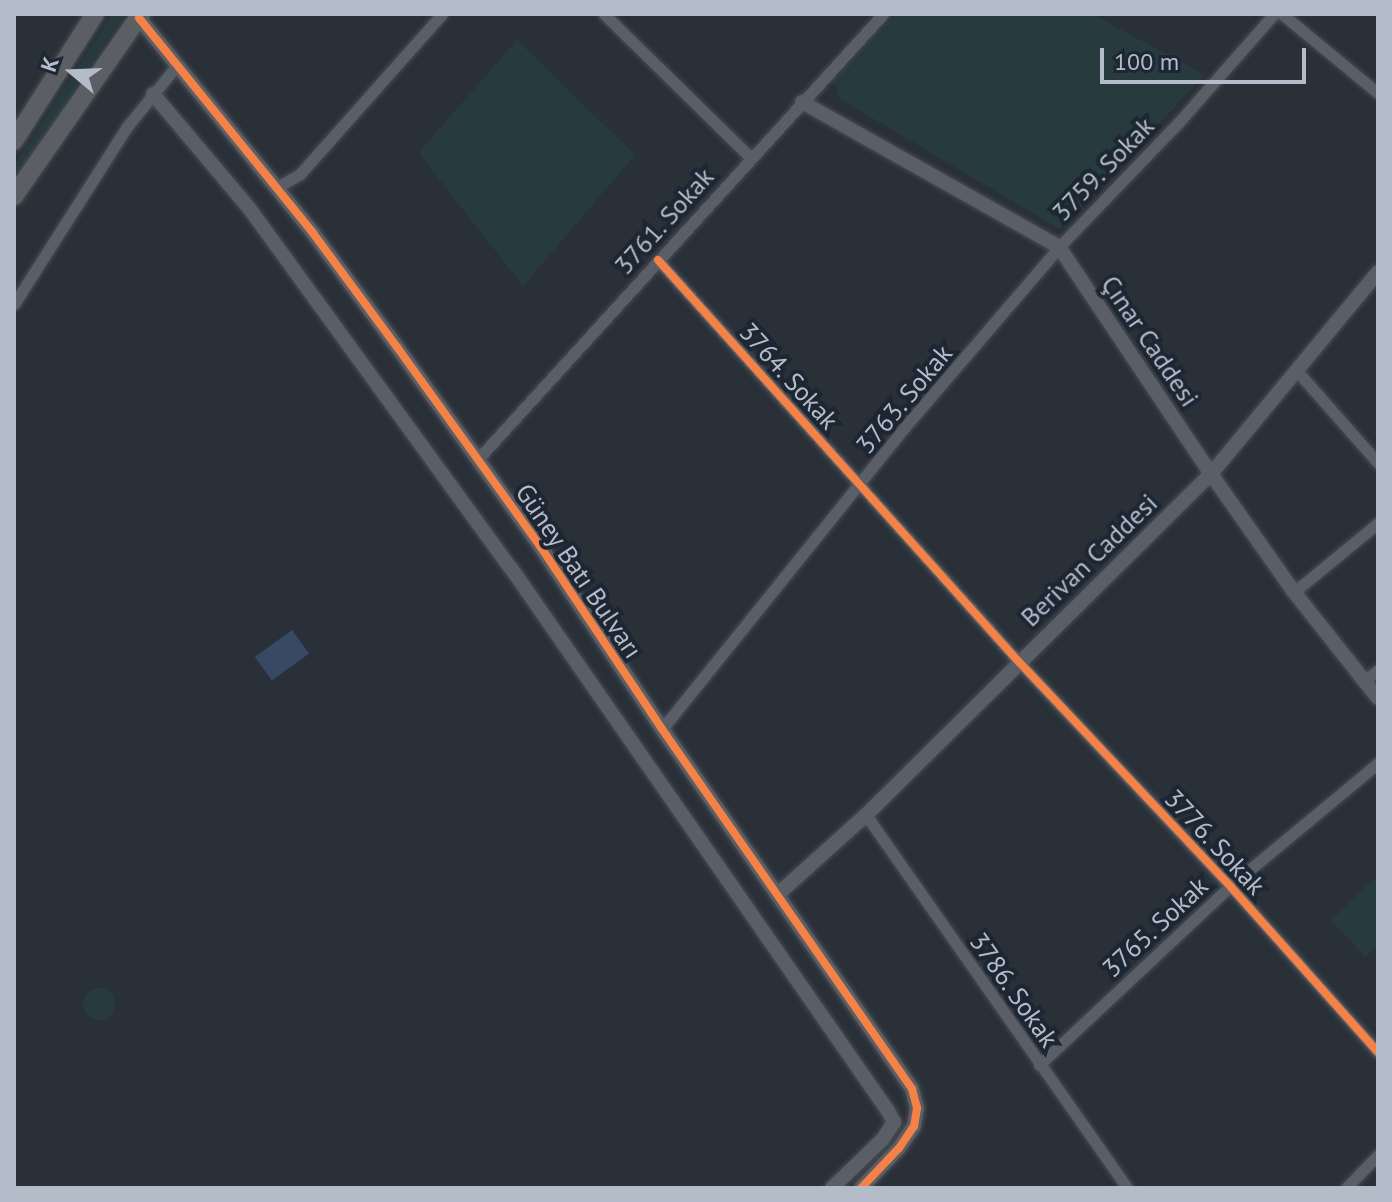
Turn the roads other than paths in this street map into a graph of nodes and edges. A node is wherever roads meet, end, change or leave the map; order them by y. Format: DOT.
graph roads {
  1 [pos="95,14"];
  2 [pos="442,14"];
  3 [pos="604,14"];
  4 [pos="883,14"];
  5 [pos="1274,14"];
  6 [pos="1282,14"];
  7 [pos="140,16"];
  8 [pos="181,67"];
  9 [pos="1378,93"];
  10 [pos="153,94"];
  11 [pos="802,102"];
  12 [pos="14,141"];
  13 [pos="751,158"];
  14 [pos="277,187"];
  15 [pos="14,196"];
  16 [pos="1059,247"];
  17 [pos="658,260"];
  18 [pos="1378,272"];
  19 [pos="14,304"];
  20 [pos="1297,371"];
  21 [pos="478,459"];
  22 [pos="1378,463"];
  23 [pos="1211,474"];
  24 [pos="860,484"];
  25 [pos="1378,523"];
  26 [pos="1294,592"];
  27 [pos="1019,662"];
  28 [pos="1378,670"];
  29 [pos="1364,681"];
  30 [pos="1378,698"];
  31 [pos="662,729"];
  32 [pos="1378,763"];
  33 [pos="866,815"];
  34 [pos="1230,886"];
  35 [pos="777,895"];
  36 [pos="1378,1052"];
  37 [pos="1039,1065"];
  38 [pos="1378,1155"];
  39 [pos="832,1188"];
  40 [pos="861,1188"];
  41 [pos="1127,1188"];
  42 [pos="1346,1188"];
  1 -- 12 [label="highway"];
  2 -- 14 [label="street"];
  3 -- 13 [label="street"];
  4 -- 11 [label="street, 3761. Sokak"];
  5 -- 16 [label="street, 3759. Sokak"];
  6 -- 9 [label="street"];
  7 -- 8 [label="street, Güney Batı Bulvarı"];
  7 -- 15 [label="highway"];
  8 -- 10 [label="street"];
  8 -- 14 [label="street, Güney Batı Bulvarı"];
  10 -- 19 [label="street"];
  10 -- 39 [label="street, Güney Batı Bulvarı"];
  11 -- 13 [label="street, 3761. Sokak"];
  11 -- 16 [label="street, Çınar Caddesi"];
  13 -- 17 [label="street, 3761. Sokak"];
  14 -- 21 [label="street, Güney Batı Bulvarı"];
  16 -- 23 [label="street, Çınar Caddesi"];
  16 -- 24 [label="street, 3763. Sokak"];
  17 -- 21 [label="street, 3761. Sokak"];
  17 -- 24 [label="street, 3764. Sokak"];
  18 -- 20 [label="street, Berivan Caddesi"];
  20 -- 22 [label="street"];
  20 -- 23 [label="street, Berivan Caddesi"];
  21 -- 31 [label="street, Güney Batı Bulvarı"];
  23 -- 26 [label="street, Çınar Caddesi"];
  23 -- 27 [label="street, Berivan Caddesi"];
  24 -- 27 [label="street, 3764. Sokak"];
  24 -- 31 [label="street, 3763. Sokak"];
  25 -- 26 [label="street"];
  26 -- 29 [label="street, Çınar Caddesi"];
  27 -- 33 [label="street, Berivan Caddesi"];
  27 -- 34 [label="street, 3776. Sokak"];
  28 -- 29 [label="street"];
  29 -- 30 [label="street, Çınar Caddesi"];
  31 -- 35 [label="street, Güney Batı Bulvarı"];
  32 -- 34 [label="street, 3765. Sokak"];
  33 -- 35 [label="street, Berivan Caddesi"];
  33 -- 37 [label="street, 3786. Sokak"];
  34 -- 36 [label="street, 3776. Sokak"];
  34 -- 37 [label="street, 3765. Sokak"];
  35 -- 40 [label="street, Güney Batı Bulvarı"];
  37 -- 41 [label="street, 3786. Sokak"];
  38 -- 42 [label="street"];
}
